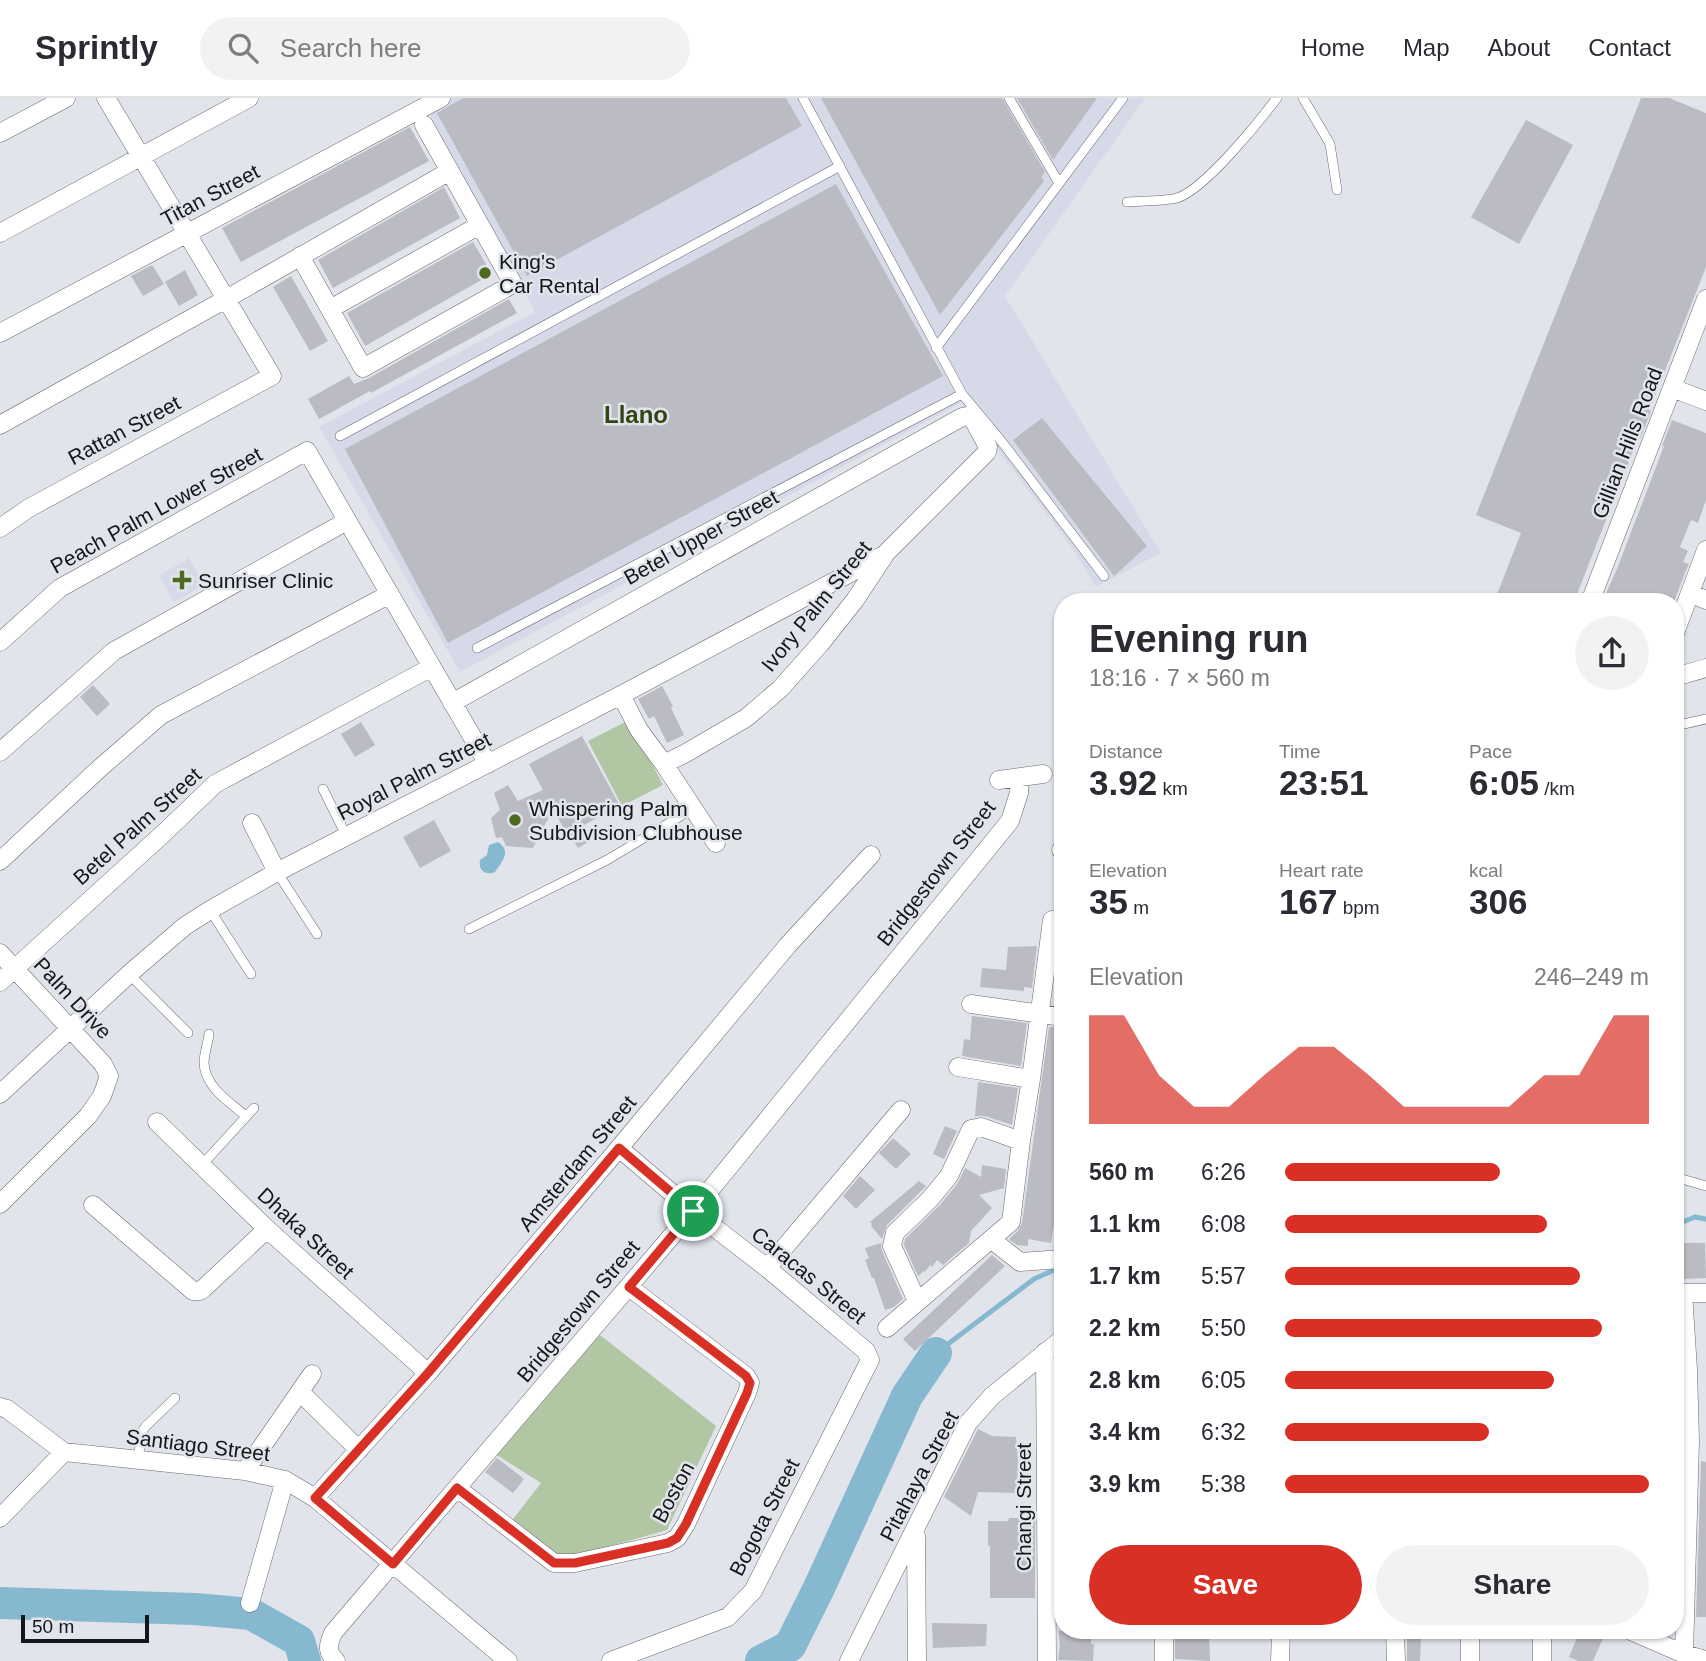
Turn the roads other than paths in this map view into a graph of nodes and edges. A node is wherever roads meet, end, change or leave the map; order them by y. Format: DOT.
graph roads {
  1 [pos="66,98"];
  2 [pos="106,98"];
  3 [pos="249,98"];
  4 [pos="441,98"];
  5 [pos="803,98"];
  6 [pos="1009,98"];
  7 [pos="1123,98"];
  8 [pos="1277,98"];
  9 [pos="1303,98"];
  10 [pos="424,125"];
  11 [pos="0,133"];
  12 [pos="141,156"];
  13 [pos="840,166"];
  14 [pos="450,171"];
  15 [pos="1059,183"];
  16 [pos="1337,190"];
  17 [pos="1127,202"];
  18 [pos="480,225"];
  19 [pos="0,233"];
  20 [pos="187,233"];
  21 [pos="300,256"];
  22 [pos="226,299"];
  23 [pos="1706,299"];
  24 [pos="330,309"];
  25 [pos="0,333"];
  26 [pos="936,348"];
  27 [pos="1672,388"];
  28 [pos="962,394"];
  29 [pos="1706,401"];
  30 [pos="973,419"];
  31 [pos="0,425"];
  32 [pos="340,436"];
  33 [pos="348,521"];
  34 [pos="0,528"];
  35 [pos="1706,550"];
  36 [pos="887,553"];
  37 [pos="1104,576"];
  38 [pos="1593,593"];
  39 [pos="390,594"];
  40 [pos="1698,596"];
  41 [pos="1684,619"];
  42 [pos="0,642"];
  43 [pos="477,648"];
  44 [pos="432,667"];
  45 [pos="1706,668"];
  46 [pos="1684,674"];
  47 [pos="621,695"];
  48 [pos="452,703"];
  49 [pos="1706,719"];
  50 [pos="1684,724"];
  51 [pos="0,752"];
  52 [pos="488,764"];
  53 [pos="664,764"];
  54 [pos="1043,774"];
  55 [pos="1020,777"];
  56 [pos="999,780"];
  57 [pos="323,789"];
  58 [pos="694,808"];
  59 [pos="251,823"];
  60 [pos="347,836"];
  61 [pos="716,843"];
  62 [pos="871,855"];
  63 [pos="0,862"];
  64 [pos="278,872"];
  65 [pos="210,910"];
  66 [pos="1052,920"];
  67 [pos="469,929"];
  68 [pos="317,934"];
  69 [pos="0,954"];
  70 [pos="15,969"];
  71 [pos="129,974"];
  72 [pos="251,974"];
  73 [pos="0,982"];
  74 [pos="971,1004"];
  75 [pos="1040,1014"];
  76 [pos="1054,1016"];
  77 [pos="70,1030"];
  78 [pos="188,1033"];
  79 [pos="209,1034"];
  80 [pos="958,1067"];
  81 [pos="1031,1079"];
  82 [pos="0,1094"];
  83 [pos="254,1108"];
  84 [pos="901,1110"];
  85 [pos="246,1116"];
  86 [pos="157,1122"];
  87 [pos="1021,1141"];
  88 [pos="619,1148"];
  89 [pos="202,1165"];
  90 [pos="1684,1180"];
  91 [pos="1706,1186"];
  92 [pos="0,1204"];
  93 [pos="93,1205"];
  94 [pos="693,1211"];
  95 [pos="267,1229"];
  96 [pos="992,1240"];
  97 [pos="1054,1260"];
  98 [pos="767,1268"];
  99 [pos="629,1287"];
  100 [pos="1684,1293"];
  101 [pos="1706,1293"];
  102 [pos="917,1301"];
  103 [pos="1684,1314"];
  104 [pos="887,1328"];
  105 [pos="1054,1345"];
  106 [pos="1045,1352"];
  107 [pos="870,1360"];
  108 [pos="1697,1369"];
  109 [pos="428,1373"];
  110 [pos="312,1374"];
  111 [pos="300,1392"];
  112 [pos="175,1398"];
  113 [pos="0,1407"];
  114 [pos="1698,1441"];
  115 [pos="359,1450"];
  116 [pos="64,1451"];
  117 [pos="138,1460"];
  118 [pos="245,1471"];
  119 [pos="285,1480"];
  120 [pos="457,1488"];
  121 [pos="315,1498"];
  122 [pos="0,1518"];
  123 [pos="916,1530"];
  124 [pos="393,1564"];
  125 [pos="250,1603"];
  126 [pos="1164,1639"];
  127 [pos="1281,1639"];
  128 [pos="1395,1639"];
  129 [pos="1470,1639"];
  130 [pos="1542,1639"];
  131 [pos="1649,1639"];
  132 [pos="1684,1654"];
  133 [pos="1706,1660"];
  134 [pos="335,1661"];
  135 [pos="508,1661"];
  136 [pos="611,1661"];
  137 [pos="849,1661"];
  138 [pos="917,1661"];
  139 [pos="1047,1661"];
  140 [pos="1164,1661"];
  141 [pos="1280,1661"];
  142 [pos="1396,1661"];
  143 [pos="1470,1661"];
  144 [pos="1542,1661"];
  1 -- 11 [label="street"];
  2 -- 12 [label="street"];
  3 -- 12 [label="street"];
  4 -- 20 [label="street, Titan Street"];
  5 -- 13 [label="lane"];
  6 -- 15 [label="lane"];
  7 -- 15 [label="lane"];
  8 -- 17 [label="lane"];
  9 -- 16 [label="lane"];
  10 -- 14 [label="street"];
  12 -- 19 [label="street"];
  12 -- 20 [label="street"];
  13 -- 26 [label="lane"];
  13 -- 32 [label="lane"];
  14 -- 18 [label="street"];
  14 -- 21 [label="street"];
  15 -- 26 [label="lane"];
  18 -- 24 [label="street"];
  18 -- 24 [label="street"];
  20 -- 22 [label="street"];
  20 -- 25 [label="street, Titan Street"];
  21 -- 22 [label="street"];
  21 -- 24 [label="street"];
  22 -- 31 [label="street"];
  22 -- 34 [label="street, Rattan Street"];
  23 -- 27 [label="street, Gillian Hills Road"];
  26 -- 28 [label="lane"];
  27 -- 29 [label="street"];
  27 -- 38 [label="street, Gillian Hills Road"];
  28 -- 37 [label="lane"];
  28 -- 43 [label="lane"];
  30 -- 36 [label="street, Ivory Palm Street"];
  30 -- 48 [label="street, Betel Upper Street"];
  33 -- 39 [label="street"];
  33 -- 42 [label="street, Peach Palm Lower Street"];
  33 -- 51 [label="street"];
  35 -- 40 [label="street"];
  36 -- 47 [label="street, Royal Palm Street"];
  36 -- 53 [label="street, Ivory Palm Street"];
  39 -- 44 [label="street"];
  39 -- 63 [label="street"];
  40 -- 41 [label="street"];
  44 -- 48 [label="street"];
  44 -- 70 [label="street, Betel Palm Street"];
  45 -- 46 [label="street"];
  47 -- 52 [label="street, Royal Palm Street"];
  47 -- 53 [label="street"];
  48 -- 52 [label="street"];
  49 -- 50 [label="lane"];
  52 -- 60 [label="street, Royal Palm Street"];
  53 -- 58 [label="street"];
  54 -- 55 [label="street, Bridgestown Street"];
  55 -- 56 [label="street, Bridgestown Street"];
  55 -- 94 [label="street, Bridgestown Street"];
  57 -- 60 [label="lane"];
  58 -- 61 [label="street"];
  58 -- 67 [label="lane"];
  59 -- 64 [label="street"];
  60 -- 64 [label="street, Royal Palm Street"];
  62 -- 88 [label="street, Amsterdam Street"];
  64 -- 65 [label="street, Royal Palm Street"];
  64 -- 68 [label="lane"];
  65 -- 71 [label="street, Royal Palm Street"];
  65 -- 72 [label="lane"];
  66 -- 75 [label="street"];
  69 -- 70 [label="street, Palm Drive"];
  70 -- 73 [label="street, Betel Palm Street"];
  70 -- 77 [label="street, Palm Drive"];
  71 -- 77 [label="street, Royal Palm Street"];
  71 -- 78 [label="lane"];
  74 -- 75 [label="street"];
  75 -- 76 [label="street"];
  75 -- 81 [label="street"];
  77 -- 82 [label="street, Royal Palm Street"];
  77 -- 92 [label="street, Palm Drive"];
  79 -- 85 [label="lane"];
  80 -- 81 [label="street"];
  81 -- 87 [label="street"];
  83 -- 85 [label="lane"];
  84 -- 98 [label="street"];
  85 -- 89 [label="lane"];
  86 -- 89 [label="street, Dhaka Street"];
  87 -- 96 [label="street"];
  87 -- 102 [label="street"];
  88 -- 94 [label="street, Caracas Street"];
  88 -- 109 [label="street, Amsterdam Street"];
  89 -- 95 [label="street, Dhaka Street"];
  90 -- 91 [label="lane"];
  93 -- 95 [label="street"];
  94 -- 98 [label="street, Caracas Street"];
  94 -- 99 [label="street, Bridgestown Street"];
  95 -- 109 [label="street, Dhaka Street"];
  96 -- 97 [label="street"];
  96 -- 102 [label="street"];
  98 -- 107 [label="street, Caracas Street"];
  99 -- 120 [label="street, Bridgestown Street"];
  99 -- 120 [label="street, Boston"];
  100 -- 101 [label="street"];
  102 -- 104 [label="street"];
  103 -- 108 [label="street"];
  105 -- 106 [label="street, Pitahaya Street"];
  106 -- 123 [label="street, Pitahaya Street"];
  106 -- 139 [label="street, Changi Street"];
  107 -- 136 [label="street, Bogota Street"];
  108 -- 114 [label="street"];
  109 -- 115 [label="street, Amsterdam Street"];
  110 -- 111 [label="street"];
  111 -- 115 [label="street"];
  111 -- 118 [label="street"];
  112 -- 117 [label="lane"];
  113 -- 116 [label="street, Santiago Street"];
  114 -- 132 [label="street"];
  115 -- 121 [label="street, Amsterdam Street"];
  116 -- 117 [label="street, Santiago Street"];
  116 -- 122 [label="street"];
  117 -- 118 [label="street, Santiago Street"];
  118 -- 119 [label="street, Santiago Street"];
  119 -- 121 [label="street, Santiago Street"];
  119 -- 125 [label="street"];
  120 -- 124 [label="street, Bridgestown Street"];
  121 -- 124 [label="street, Santiago Street"];
  123 -- 137 [label="street, Pitahaya Street"];
  123 -- 138 [label="street"];
  124 -- 134 [label="street, Bridgestown Street"];
  124 -- 135 [label="street, Santiago Street"];
  126 -- 140 [label="street"];
  127 -- 141 [label="street"];
  128 -- 142 [label="street"];
  129 -- 143 [label="street"];
  130 -- 144 [label="street"];
  131 -- 132 [label="street"];
  132 -- 133 [label="street"];
}
